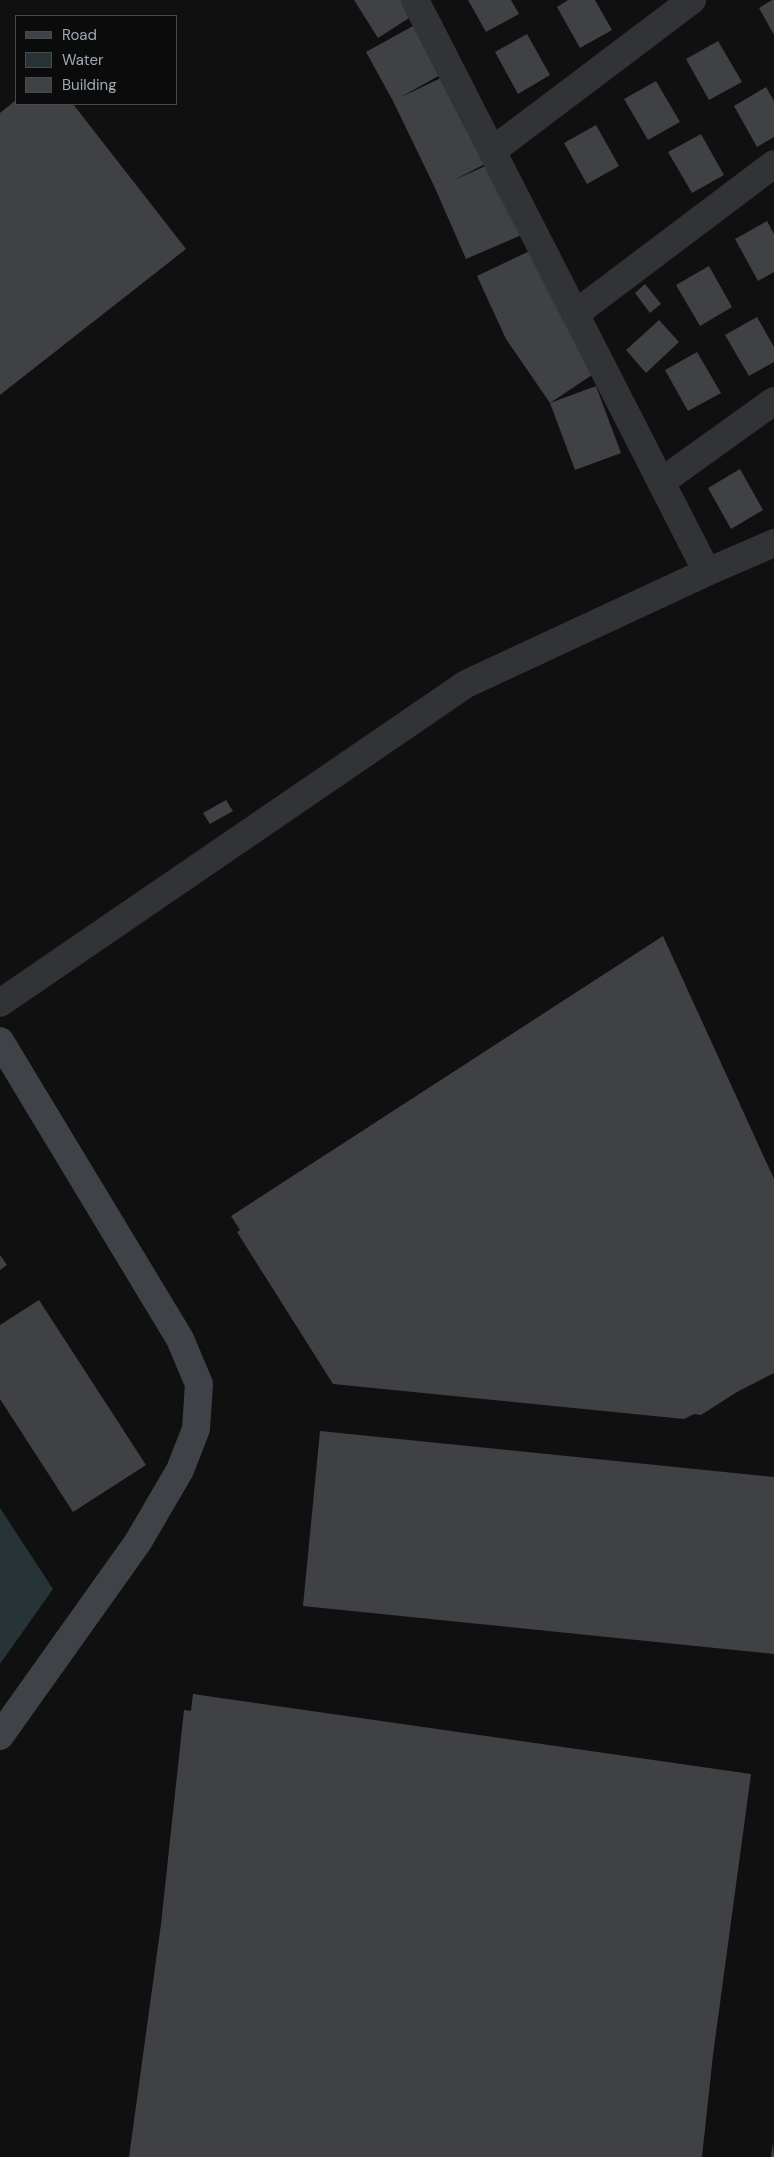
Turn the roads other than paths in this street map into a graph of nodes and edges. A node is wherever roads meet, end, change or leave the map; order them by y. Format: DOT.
graph roads {
  1 [pos="415,0"];
  2 [pos="692,0"];
  3 [pos="492,151"];
  4 [pos="774,164"];
  5 [pos="575,314"];
  6 [pos="774,401"];
  7 [pos="661,482"];
  8 [pos="774,543"];
  9 [pos="707,572"];
  10 [pos="0,1003"];
  11 [pos="0,1041"];
  12 [pos="0,1736"];
  1 -- 3 [label="street"];
  2 -- 3 [label="street"];
  3 -- 5 [label="street"];
  4 -- 5 [label="street"];
  5 -- 7 [label="street"];
  6 -- 7 [label="street"];
  7 -- 9 [label="street"];
  8 -- 9 [label="street"];
  9 -- 10 [label="street"];
  11 -- 12 [label="street"];
}
